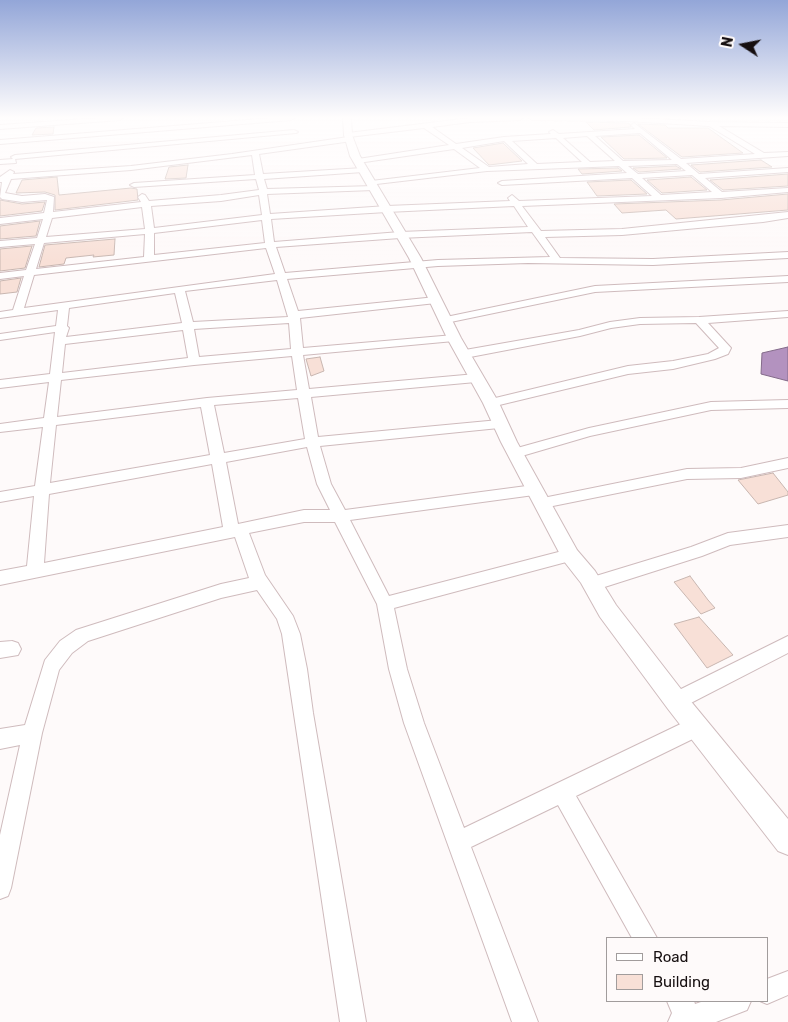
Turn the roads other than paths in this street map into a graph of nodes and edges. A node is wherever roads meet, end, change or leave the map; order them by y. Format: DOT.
graph roads {
  1 [pos="11,166"];
  2 [pos="74,166"];
  3 [pos="132,166"];
  4 [pos="258,166"];
  5 [pos="309,166"];
  6 [pos="328,166"];
  7 [pos="363,166"];
  8 [pos="460,166"];
  9 [pos="484,166"];
  10 [pos="535,166"];
  11 [pos="540,166"];
  12 [pos="625,166"];
  13 [pos="686,166"];
  14 [pos="489,169"];
  15 [pos="788,170"];
  16 [pos="696,174"];
  17 [pos="636,175"];
  18 [pos="260,178"];
  19 [pos="4,179"];
  20 [pos="502,182"];
  21 [pos="134,185"];
  22 [pos="788,190"];
  23 [pos="264,192"];
  24 [pos="721,195"];
  25 [pos="659,198"];
  26 [pos="146,204"];
  27 [pos="516,204"];
  28 [pos="387,209"];
  29 [pos="788,215"];
  30 [pos="48,217"];
  31 [pos="266,217"];
  32 [pos="0,221"];
  33 [pos="150,230"];
  34 [pos="537,231"];
  35 [pos="400,235"];
  36 [pos="40,241"];
  37 [pos="0,244"];
  38 [pos="270,245"];
  39 [pos="788,255"];
  40 [pos="149,259"];
  41 [pos="556,259"];
  42 [pos="418,265"];
  43 [pos="31,272"];
  44 [pos="0,276"];
  45 [pos="280,276"];
  46 [pos="788,279"];
  47 [pos="179,289"];
  48 [pos="436,300"];
  49 [pos="64,305"];
  50 [pos="17,313"];
  51 [pos="788,314"];
  52 [pos="0,315"];
  53 [pos="294,315"];
  54 [pos="446,320"];
  55 [pos="699,320"];
  56 [pos="188,326"];
  57 [pos="63,328"];
  58 [pos="0,337"];
  59 [pos="454,338"];
  60 [pos="61,341"];
  61 [pos="297,351"];
  62 [pos="465,354"];
  63 [pos="194,362"];
  64 [pos="55,378"];
  65 [pos="476,378"];
  66 [pos="0,384"];
  67 [pos="305,395"];
  68 [pos="207,402"];
  69 [pos="491,403"];
  70 [pos="788,404"];
  71 [pos="50,423"];
  72 [pos="500,424"];
  73 [pos="0,428"];
  74 [pos="312,442"];
  75 [pos="515,453"];
  76 [pos="217,459"];
  77 [pos="788,463"];
  78 [pos="42,489"];
  79 [pos="539,496"];
  80 [pos="0,497"];
  81 [pos="342,516"];
  82 [pos="236,531"];
  83 [pos="788,532"];
  84 [pos="570,555"];
  85 [pos="35,571"];
  86 [pos="0,578"];
  87 [pos="261,582"];
  88 [pos="592,584"];
  89 [pos="385,604"];
  90 [pos="788,644"];
  91 [pos="676,702"];
  92 [pos="698,726"];
  93 [pos="32,734"];
  94 [pos="0,739"];
  95 [pos="562,792"];
  96 [pos="788,841"];
  97 [pos="458,842"];
  98 [pos="0,888"];
  99 [pos="644,937"];
  100 [pos="788,983"];
  101 [pos="768,991"];
  102 [pos="733,1002"];
  103 [pos="683,1013"];
  104 [pos="353,1022"];
  105 [pos="525,1022"];
  1 -- 19 [label="street"];
  2 -- 19 [label="street"];
  3 -- 21 [label="street"];
  4 -- 18 [label="street"];
  5 -- 18 [label="street"];
  6 -- 23 [label="street"];
  7 -- 28 [label="street"];
  8 -- 14 [label="street"];
  9 -- 14 [label="street"];
  10 -- 11 [label="street"];
  10 -- 14 [label="street"];
  12 -- 17 [label="street"];
  13 -- 16 [label="street"];
  14 -- 20 [label="street"];
  15 -- 16 [label="street"];
  16 -- 17 [label="street"];
  16 -- 24 [label="street"];
  17 -- 20 [label="street"];
  17 -- 25 [label="street"];
  18 -- 21 [label="street"];
  18 -- 23 [label="street"];
  19 -- 30 [label="street"];
  20 -- 27 [label="street"];
  21 -- 26 [label="street"];
  22 -- 24 [label="street"];
  23 -- 26 [label="street"];
  23 -- 31 [label="street"];
  24 -- 25 [label="street"];
  25 -- 27 [label="street"];
  26 -- 30 [label="street"];
  26 -- 33 [label="street"];
  27 -- 28 [label="street"];
  27 -- 34 [label="street"];
  28 -- 31 [label="street"];
  28 -- 35 [label="street"];
  29 -- 34 [label="street"];
  30 -- 32 [label="street"];
  30 -- 36 [label="street"];
  31 -- 33 [label="street"];
  31 -- 38 [label="street"];
  33 -- 36 [label="street"];
  33 -- 40 [label="street"];
  34 -- 35 [label="street"];
  34 -- 41 [label="street"];
  35 -- 38 [label="street"];
  35 -- 42 [label="street"];
  36 -- 37 [label="street"];
  36 -- 43 [label="street"];
  38 -- 40 [label="street"];
  38 -- 45 [label="street"];
  39 -- 41 [label="street"];
  40 -- 43 [label="street"];
  41 -- 42 [label="street"];
  42 -- 45 [label="street"];
  42 -- 48 [label="street"];
  43 -- 44 [label="street"];
  43 -- 50 [label="street"];
  45 -- 47 [label="street"];
  45 -- 53 [label="street"];
  46 -- 54 [label="street"];
  47 -- 49 [label="street"];
  47 -- 56 [label="street"];
  48 -- 53 [label="street"];
  48 -- 54 [label="street"];
  49 -- 50 [label="street"];
  49 -- 57 [label="street"];
  50 -- 52 [label="street"];
  51 -- 55 [label="street"];
  53 -- 56 [label="street"];
  53 -- 61 [label="street"];
  54 -- 59 [label="street"];
  55 -- 62 [label="street"];
  55 -- 69 [label="street"];
  56 -- 60 [label="street"];
  56 -- 63 [label="street"];
  57 -- 58 [label="street"];
  57 -- 60 [label="street"];
  59 -- 61 [label="street"];
  59 -- 62 [label="street"];
  60 -- 64 [label="street"];
  61 -- 63 [label="street"];
  61 -- 67 [label="street"];
  62 -- 65 [label="street"];
  63 -- 64 [label="street"];
  64 -- 66 [label="street"];
  64 -- 71 [label="street"];
  65 -- 67 [label="street"];
  65 -- 69 [label="street"];
  67 -- 68 [label="street"];
  67 -- 74 [label="street"];
  68 -- 71 [label="street"];
  68 -- 76 [label="street"];
  69 -- 72 [label="street"];
  70 -- 75 [label="street"];
  71 -- 73 [label="street"];
  71 -- 78 [label="street"];
  72 -- 74 [label="street"];
  72 -- 75 [label="street"];
  74 -- 76 [label="street"];
  74 -- 81 [label="street"];
  75 -- 79 [label="street"];
  76 -- 78 [label="street"];
  76 -- 82 [label="street"];
  77 -- 79 [label="street"];
  78 -- 80 [label="street"];
  78 -- 85 [label="street"];
  79 -- 81 [label="street"];
  79 -- 84 [label="street"];
  81 -- 82 [label="street"];
  81 -- 89 [label="street"];
  82 -- 85 [label="street"];
  82 -- 87 [label="street"];
  83 -- 88 [label="street"];
  84 -- 88 [label="street"];
  84 -- 89 [label="street"];
  85 -- 86 [label="street"];
  87 -- 93 [label="street"];
  87 -- 104 [label="street"];
  88 -- 91 [label="street"];
  89 -- 97 [label="street"];
  90 -- 91 [label="street"];
  91 -- 92 [label="street"];
  92 -- 95 [label="street"];
  92 -- 96 [label="street"];
  93 -- 94 [label="street"];
  93 -- 98 [label="street"];
  95 -- 97 [label="street"];
  95 -- 99 [label="street"];
  97 -- 105 [label="street"];
  100 -- 101 [label="street"];
  102 -- 103 [label="street"];
}
